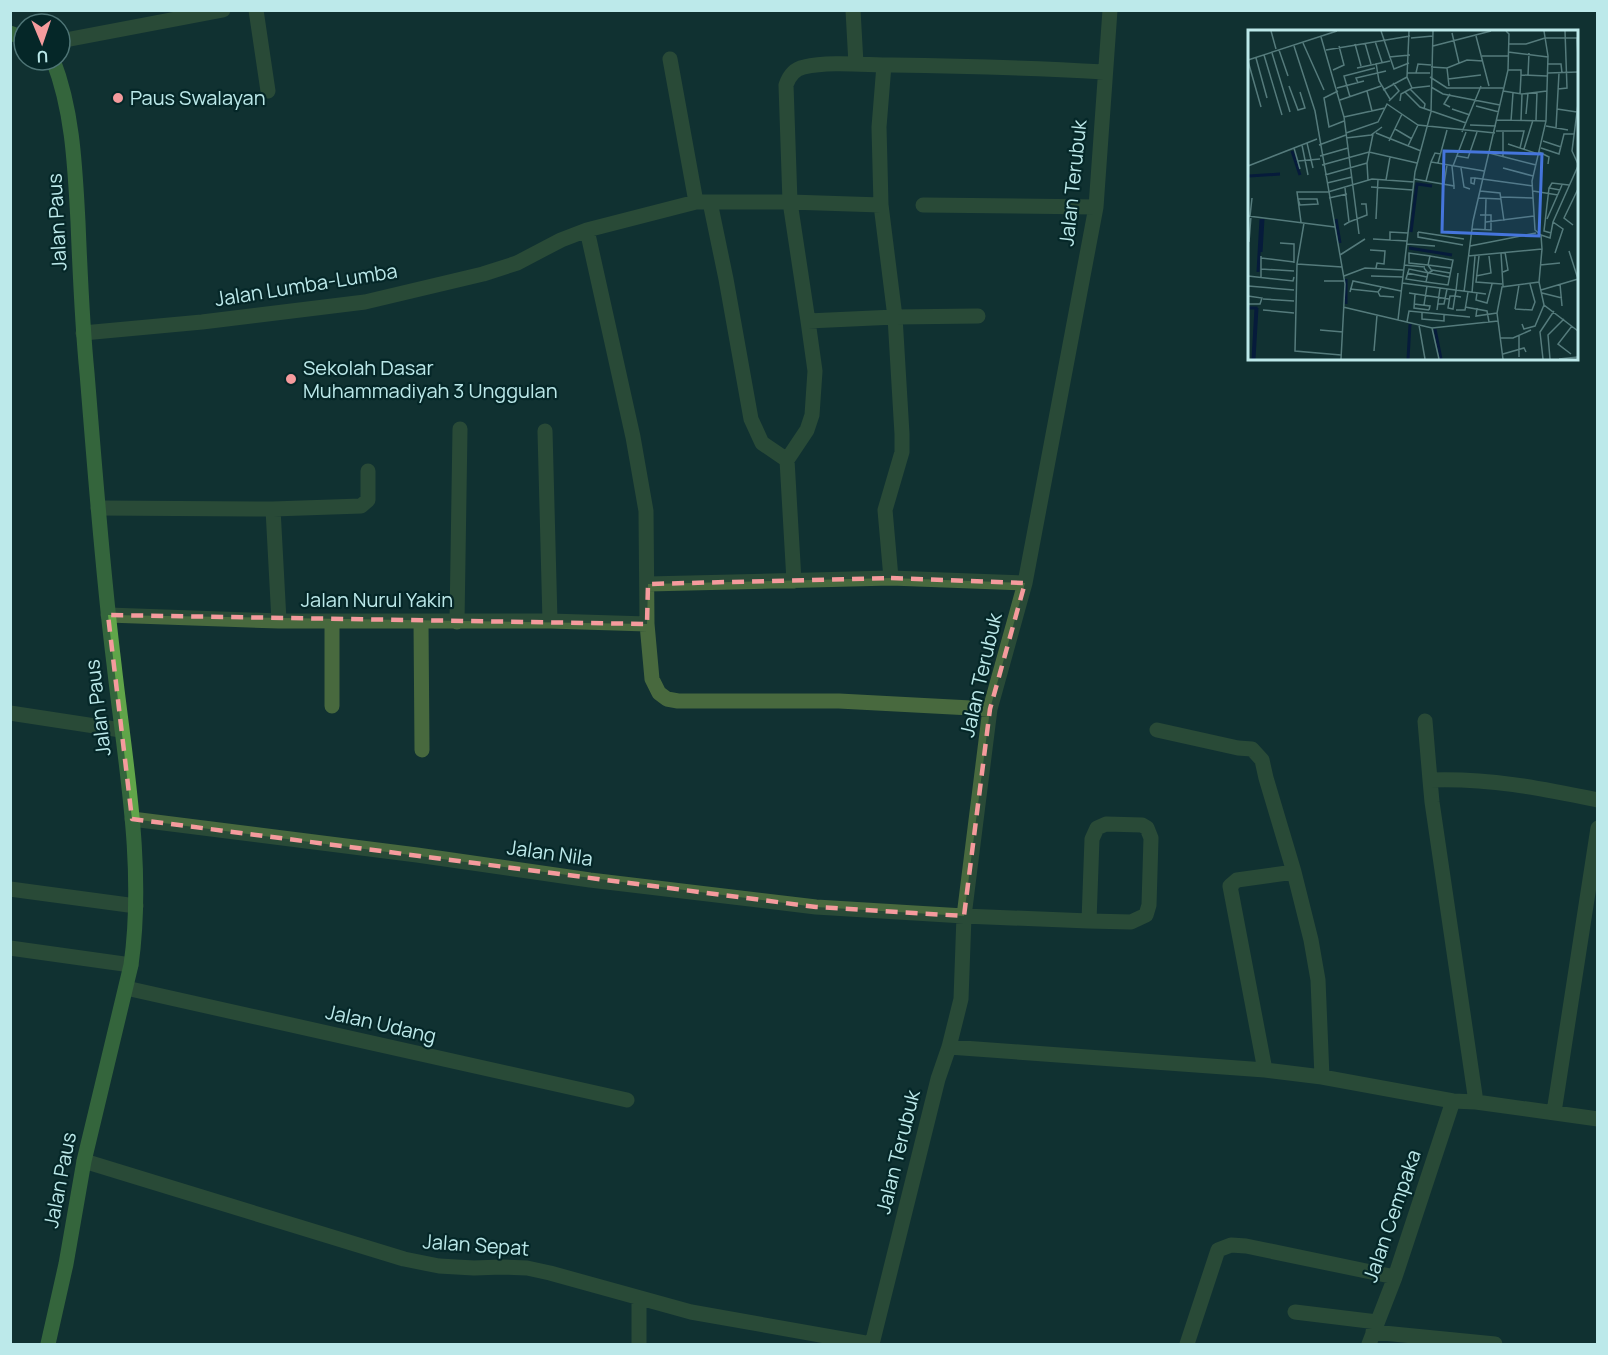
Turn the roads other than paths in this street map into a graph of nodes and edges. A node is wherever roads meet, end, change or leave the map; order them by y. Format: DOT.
graph roads {
  1 [pos="223,10"];
  2 [pos="256,10"];
  3 [pos="853,10"];
  4 [pos="1110,10"];
  5 [pos="72,39"];
  6 [pos="670,59"];
  7 [pos="856,64"];
  8 [pos="884,65"];
  9 [pos="57,72"];
  10 [pos="1104,72"];
  11 [pos="268,91"];
  12 [pos="703,202"];
  13 [pos="790,202"];
  14 [pos="881,205"];
  15 [pos="923,205"];
  16 [pos="1096,207"];
  17 [pos="587,230"];
  18 [pos="895,316"];
  19 [pos="978,316"];
  20 [pos="808,321"];
  21 [pos="83,333"];
  22 [pos="460,429"];
  23 [pos="545,430"];
  24 [pos="787,460"];
  25 [pos="368,471"];
  26 [pos="98,508"];
  27 [pos="273,509"];
  28 [pos="891,578"];
  29 [pos="794,581"];
  30 [pos="1025,583"];
  31 [pos="648,584"];
  32 [pos="108,615"];
  33 [pos="279,621"];
  34 [pos="421,621"];
  35 [pos="550,621"];
  36 [pos="332,622"];
  37 [pos="457,622"];
  38 [pos="647,624"];
  39 [pos="332,706"];
  40 [pos="990,709"];
  41 [pos="10,713"];
  42 [pos="1425,721"];
  43 [pos="121,730"];
  44 [pos="1157,730"];
  45 [pos="422,750"];
  46 [pos="1430,780"];
  47 [pos="1598,800"];
  48 [pos="132,819"];
  49 [pos="1598,828"];
  50 [pos="1294,872"];
  51 [pos="10,889"];
  52 [pos="136,906"];
  53 [pos="964,916"];
  54 [pos="1089,921"];
  55 [pos="10,948"];
  56 [pos="131,965"];
  57 [pos="126,988"];
  58 [pos="950,1047"];
  59 [pos="1265,1070"];
  60 [pos="1322,1077"];
  61 [pos="627,1100"];
  62 [pos="1453,1101"];
  63 [pos="1476,1102"];
  64 [pos="1554,1112"];
  65 [pos="1598,1119"];
  66 [pos="84,1161"];
  67 [pos="1395,1277"];
  68 [pos="639,1298"];
  69 [pos="1295,1312"];
  70 [pos="1373,1333"];
  71 [pos="50,1344"];
  72 [pos="639,1344"];
  73 [pos="872,1344"];
  74 [pos="1187,1344"];
  75 [pos="1495,1344"];
  1 -- 5 [label="street"];
  2 -- 11 [label="street"];
  3 -- 7 [label="street"];
  4 -- 10 [label="street, Jalan Terubuk"];
  6 -- 12 [label="street"];
  7 -- 8 [label="street"];
  7 -- 13 [label="street"];
  8 -- 10 [label="street"];
  8 -- 14 [label="street"];
  9 -- 21 [label="main road, Jalan Paus"];
  10 -- 16 [label="street, Jalan Terubuk"];
  12 -- 13 [label="street, Jalan Lumba-Lumba"];
  12 -- 17 [label="street, Jalan Lumba-Lumba"];
  12 -- 24 [label="street"];
  13 -- 14 [label="street, Jalan Lumba-Lumba"];
  13 -- 20 [label="street"];
  14 -- 18 [label="street"];
  15 -- 16 [label="street"];
  16 -- 30 [label="street, Jalan Terubuk"];
  17 -- 21 [label="street, Jalan Lumba-Lumba"];
  17 -- 31 [label="street"];
  18 -- 19 [label="street"];
  18 -- 20 [label="street"];
  18 -- 28 [label="street"];
  20 -- 24 [label="street"];
  21 -- 26 [label="main road, Jalan Paus"];
  22 -- 37 [label="street"];
  23 -- 35 [label="street"];
  24 -- 29 [label="street"];
  25 -- 27 [label="street"];
  26 -- 27 [label="street"];
  26 -- 32 [label="main road, Jalan Paus"];
  27 -- 33 [label="street"];
  28 -- 29 [label="street"];
  28 -- 30 [label="street"];
  29 -- 31 [label="street"];
  30 -- 40 [label="street, Jalan Terubuk"];
  31 -- 38 [label="street"];
  32 -- 33 [label="street, Jalan Nurul Yakin"];
  32 -- 43 [label="main road, Jalan Paus"];
  33 -- 36 [label="street, Jalan Nurul Yakin"];
  34 -- 36 [label="street, Jalan Nurul Yakin"];
  34 -- 37 [label="street, Jalan Nurul Yakin"];
  34 -- 45 [label="street"];
  35 -- 37 [label="street, Jalan Nurul Yakin"];
  35 -- 38 [label="street, Jalan Nurul Yakin"];
  36 -- 39 [label="street"];
  38 -- 40 [label="street"];
  40 -- 53 [label="street, Jalan Terubuk"];
  41 -- 43 [label="street"];
  42 -- 46 [label="street"];
  43 -- 48 [label="main road, Jalan Paus"];
  44 -- 50 [label="street"];
  46 -- 47 [label="street"];
  46 -- 63 [label="street"];
  48 -- 52 [label="main road, Jalan Paus"];
  48 -- 53 [label="street, Jalan Nila"];
  49 -- 64 [label="street"];
  50 -- 59 [label="street"];
  50 -- 60 [label="street"];
  51 -- 52 [label="street"];
  52 -- 56 [label="main road, Jalan Paus"];
  53 -- 54 [label="street, Jalan Nila"];
  53 -- 58 [label="street, Jalan Terubuk"];
  54 -- 54 [label="street, Jalan Nila"];
  55 -- 56 [label="street"];
  56 -- 57 [label="main road, Jalan Paus"];
  57 -- 61 [label="street, Jalan Udang"];
  57 -- 66 [label="main road, Jalan Paus"];
  58 -- 59 [label="street"];
  58 -- 73 [label="street, Jalan Terubuk"];
  59 -- 60 [label="street"];
  60 -- 62 [label="street"];
  62 -- 63 [label="street"];
  62 -- 67 [label="street, Jalan Cempaka"];
  63 -- 64 [label="street"];
  64 -- 65 [label="street"];
  66 -- 68 [label="street, Jalan Sepat"];
  66 -- 71 [label="main road, Jalan Paus"];
  67 -- 70 [label="street, Jalan Cempaka"];
  67 -- 74 [label="street"];
  68 -- 72 [label="street"];
  68 -- 73 [label="street, Jalan Sepat"];
  69 -- 70 [label="street"];
  70 -- 75 [label="street"];
}
